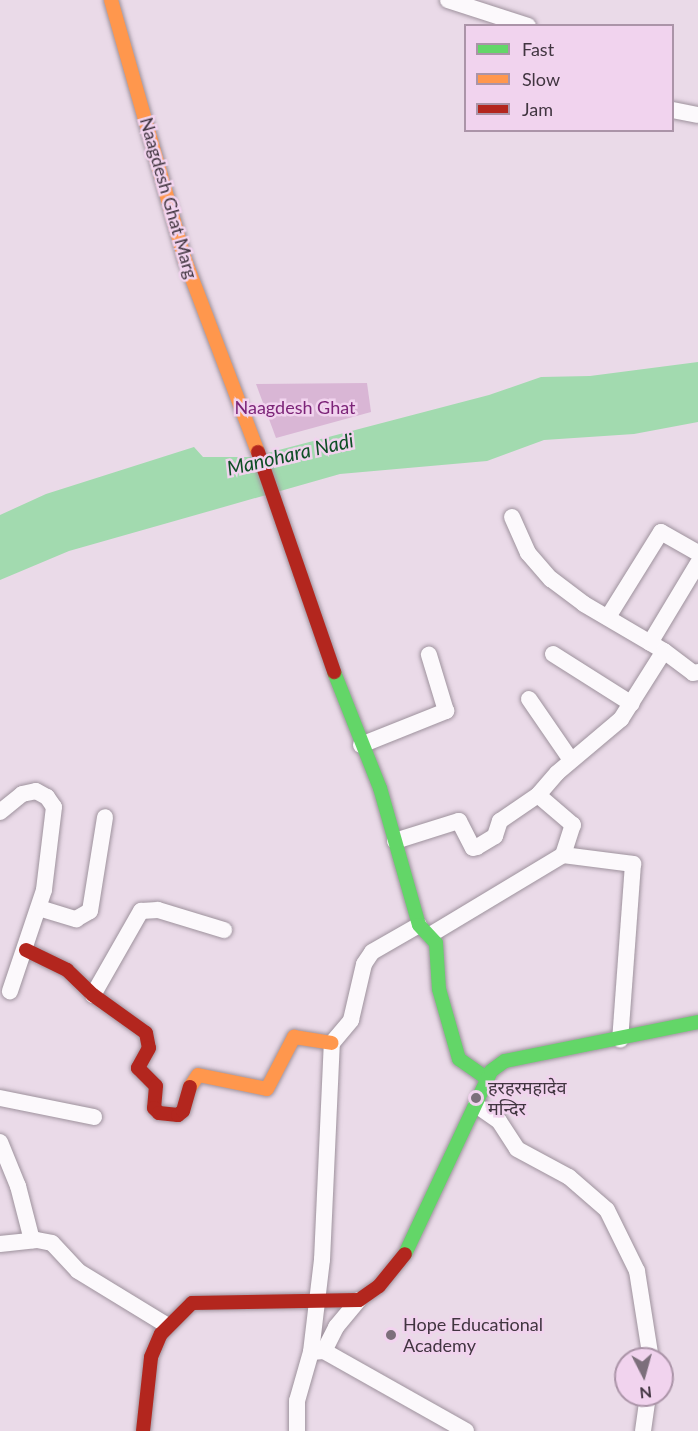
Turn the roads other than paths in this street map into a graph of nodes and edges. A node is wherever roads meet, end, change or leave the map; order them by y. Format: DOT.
graph roads {
  1 [pos="111,0"];
  2 [pos="448,0"];
  3 [pos="522,24"];
  4 [pos="674,110"];
  5 [pos="698,115"];
  6 [pos="512,517"];
  7 [pos="698,553"];
  8 [pos="698,563"];
  9 [pos="608,618"];
  10 [pos="657,647"];
  11 [pos="553,654"];
  12 [pos="429,655"];
  13 [pos="698,672"];
  14 [pos="529,699"];
  15 [pos="632,704"];
  16 [pos="361,744"];
  17 [pos="571,760"];
  18 [pos="538,795"];
  19 [pos="0,812"];
  20 [pos="105,817"];
  21 [pos="395,841"];
  22 [pos="564,855"];
  23 [pos="39,908"];
  24 [pos="224,930"];
  25 [pos="424,930"];
  26 [pos="26,950"];
  27 [pos="10,991"];
  28 [pos="93,995"];
  29 [pos="698,1022"];
  30 [pos="620,1040"];
  31 [pos="332,1043"];
  32 [pos="485,1077"];
  33 [pos="0,1098"];
  34 [pos="476,1105"];
  35 [pos="94,1117"];
  36 [pos="0,1142"];
  37 [pos="32,1240"];
  38 [pos="0,1244"];
  39 [pos="315,1300"];
  40 [pos="359,1300"];
  41 [pos="168,1326"];
  42 [pos="649,1347"];
  43 [pos="318,1352"];
  44 [pos="646,1407"];
  45 [pos="143,1431"];
  46 [pos="297,1431"];
  47 [pos="466,1431"];
  48 [pos="643,1431"];
  1 -- 16 [label="street, Naagdesh Ghat Marg"];
  2 -- 3 [label="street"];
  4 -- 5 [label="street"];
  6 -- 9 [label="street"];
  7 -- 9 [label="street"];
  8 -- 10 [label="street"];
  9 -- 10 [label="street"];
  10 -- 13 [label="street"];
  10 -- 15 [label="street"];
  11 -- 15 [label="street"];
  12 -- 16 [label="street"];
  14 -- 17 [label="street"];
  15 -- 17 [label="street"];
  16 -- 21 [label="street, Naagdesh Ghat Marg"];
  17 -- 18 [label="street"];
  18 -- 21 [label="street"];
  18 -- 22 [label="street"];
  19 -- 23 [label="street"];
  20 -- 23 [label="street"];
  21 -- 25 [label="street, Naagdesh Ghat Marg"];
  22 -- 25 [label="street"];
  22 -- 30 [label="street"];
  23 -- 26 [label="street"];
  24 -- 28 [label="street"];
  25 -- 31 [label="street"];
  25 -- 32 [label="street, Naagdesh Ghat Marg"];
  26 -- 27 [label="street"];
  26 -- 28 [label="street"];
  28 -- 31 [label="street"];
  29 -- 30 [label="street"];
  30 -- 32 [label="street"];
  31 -- 39 [label="street"];
  32 -- 34 [label="street"];
  33 -- 35 [label="street"];
  34 -- 40 [label="street"];
  34 -- 42 [label="street"];
  36 -- 37 [label="street"];
  37 -- 38 [label="street"];
  37 -- 41 [label="street"];
  39 -- 40 [label="street"];
  39 -- 41 [label="street"];
  39 -- 43 [label="street"];
  40 -- 43 [label="street"];
  41 -- 45 [label="street"];
  43 -- 46 [label="street"];
  43 -- 47 [label="street"];
  44 -- 48 [label="street"];
}
